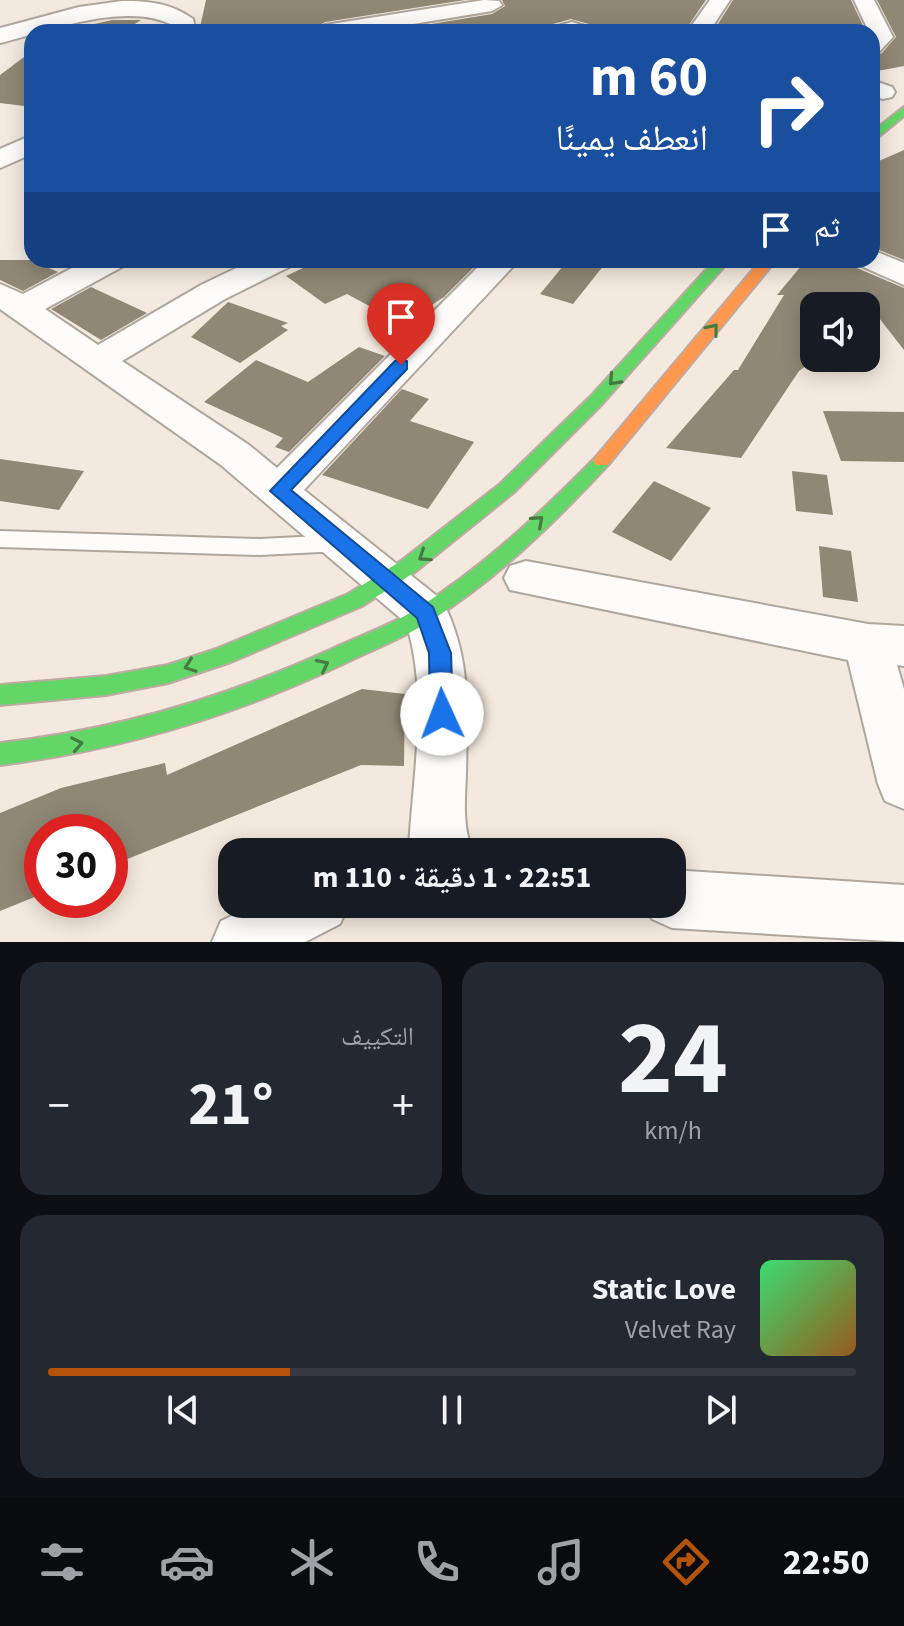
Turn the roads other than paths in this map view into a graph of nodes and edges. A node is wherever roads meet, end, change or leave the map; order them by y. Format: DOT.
graph roads {
  1 [pos="720,0"];
  2 [pos="864,0"];
  3 [pos="493,2"];
  4 [pos="154,4"];
  5 [pos="43,24"];
  6 [pos="185,24"];
  7 [pos="370,24"];
  8 [pos="502,24"];
  9 [pos="704,24"];
  10 [pos="876,24"];
  11 [pos="24,29"];
  12 [pos="0,36"];
  13 [pos="904,110"];
  14 [pos="880,131"];
  15 [pos="24,147"];
  16 [pos="0,160"];
  17 [pos="880,263"];
  18 [pos="92,268"];
  19 [pos="262,268"];
  20 [pos="495,268"];
  21 [pos="716,268"];
  22 [pos="762,268"];
  23 [pos="904,275"];
  24 [pos="10,302"];
  25 [pos="96,361"];
  26 [pos="279,491"];
  27 [pos="0,539"];
  28 [pos="343,543"];
  29 [pos="526,578"];
  30 [pos="388,579"];
  31 [pos="426,613"];
  32 [pos="886,645"];
  33 [pos="0,695"];
  34 [pos="0,754"];
  35 [pos="904,784"];
  36 [pos="437,838"];
  37 [pos="686,900"];
  38 [pos="904,915"];
  39 [pos="291,918"];
  40 [pos="242,942"];
  41 [pos="857,942"];
  1 -- 9 [label="street"];
  2 -- 10 [label="street"];
  3 -- 7 [label="street"];
  3 -- 8 [label="street"];
  4 -- 5 [label="street"];
  4 -- 6 [label="street"];
  11 -- 12 [label="street"];
  13 -- 14 [label="main road"];
  15 -- 16 [label="street"];
  17 -- 23 [label="street"];
  18 -- 24 [label="street"];
  19 -- 25 [label="street"];
  20 -- 26 [label="street"];
  21 -- 30 [label="main road, one-way"];
  31 -- 22 [label="main road, one-way"];
  24 -- 25 [label="street"];
  25 -- 26 [label="street"];
  26 -- 28 [label="street"];
  27 -- 28 [label="lane"];
  28 -- 30 [label="street"];
  29 -- 32 [label="street"];
  30 -- 31 [label="street"];
  30 -- 33 [label="main road, one-way"];
  34 -- 31 [label="main road, one-way"];
  31 -- 36 [label="street"];
  32 -- 35 [label="street"];
  37 -- 38 [label="street"];
  38 -- 41 [label="street"];
  39 -- 40 [label="street"];
}
